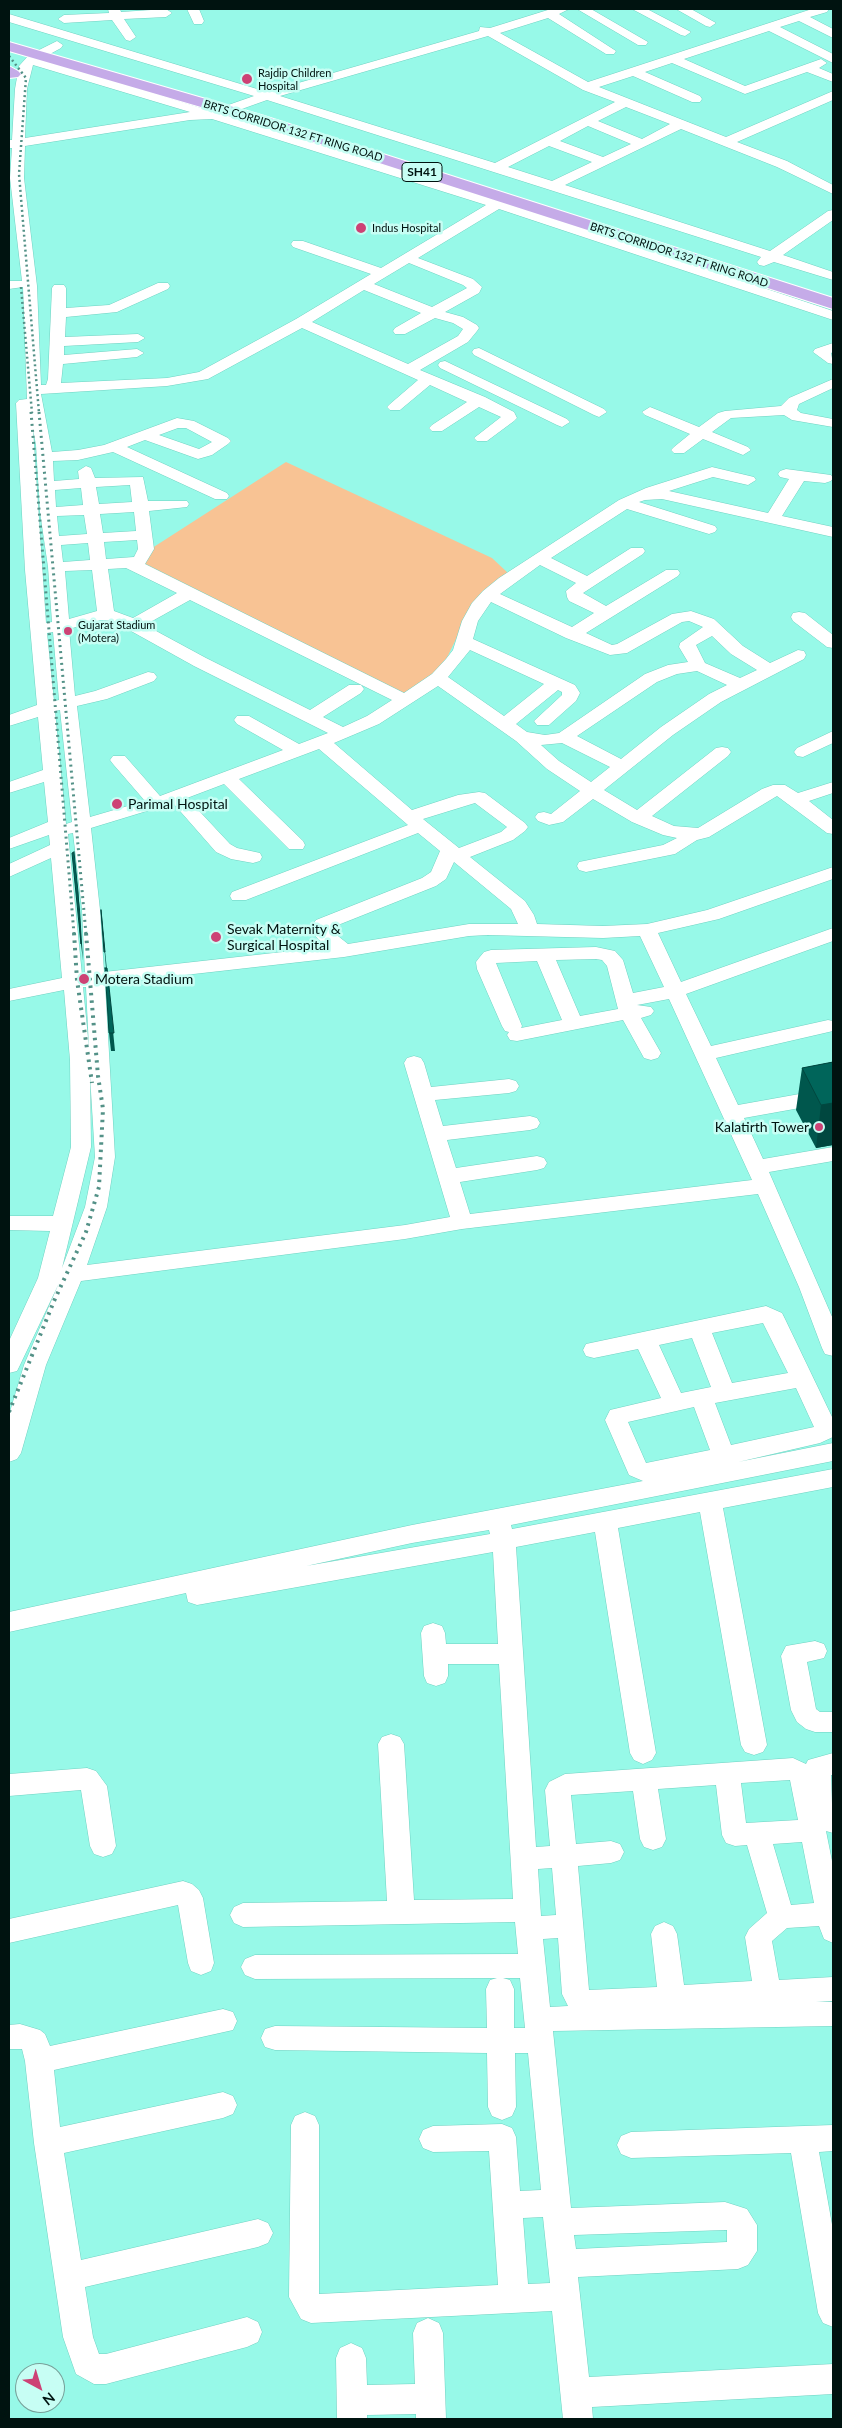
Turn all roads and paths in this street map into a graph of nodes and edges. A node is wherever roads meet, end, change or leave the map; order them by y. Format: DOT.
graph roads {
  1 [pos="99,9"];
  2 [pos="194,9"];
  3 [pos="536,9"];
  4 [pos="563,9"];
  5 [pos="583,9"];
  6 [pos="638,9"];
  7 [pos="682,9"];
  8 [pos="823,9"];
  9 [pos="166,13"];
  10 [pos="549,13"];
  11 [pos="117,16"];
  12 [pos="801,17"];
  13 [pos="9,18"];
  14 [pos="198,21"];
  15 [pos="710,23"];
  16 [pos="477,27"];
  17 [pos="771,27"];
  18 [pos="9,31"];
  19 [pos="490,32"];
  20 [pos="685,32"];
  21 [pos="833,34"];
  22 [pos="130,37"];
  23 [pos="642,42"];
  24 [pos="52,44"];
  25 [pos="9,46"];
  26 [pos="610,51"];
  27 [pos="32,56"];
  28 [pos="674,59"];
  29 [pos="833,59"];
  30 [pos="807,68"];
  31 [pos="635,72"];
  32 [pos="11,73"];
  33 [pos="833,78"];
  34 [pos="587,87"];
  35 [pos="833,94"];
  36 [pos="696,100"];
  37 [pos="622,103"];
  38 [pos="226,105"];
  39 [pos="586,121"];
  40 [pos="9,123"];
  41 [pos="678,126"];
  42 [pos="549,141"];
  43 [pos="726,142"];
  44 [pos="14,143"];
  45 [pos="642,144"];
  46 [pos="515,158"];
  47 [pos="9,161"];
  48 [pos="603,162"];
  49 [pos="496,168"];
  50 [pos="9,184"];
  51 [pos="833,190"];
  52 [pos="501,202"];
  53 [pos="833,214"];
  54 [pos="12,230"];
  55 [pos="298,244"];
  56 [pos="407,258"];
  57 [pos="766,260"];
  58 [pos="382,273"];
  59 [pos="833,276"];
  60 [pos="13,284"];
  61 [pos="362,284"];
  62 [pos="163,286"];
  63 [pos="60,288"];
  64 [pos="833,288"];
  65 [pos="833,304"];
  66 [pos="431,312"];
  67 [pos="59,314"];
  68 [pos="833,316"];
  69 [pos="302,322"];
  70 [pos="400,331"];
  71 [pos="58,342"];
  72 [pos="833,347"];
  73 [pos="479,352"];
  74 [pos="56,360"];
  75 [pos="833,360"];
  76 [pos="446,365"];
  77 [pos="409,370"];
  78 [pos="429,378"];
  79 [pos="532,378"];
  80 [pos="833,384"];
  81 [pos="52,388"];
  82 [pos="29,392"];
  83 [pos="504,392"];
  84 [pos="482,401"];
  85 [pos="395,407"];
  86 [pos="788,410"];
  87 [pos="599,412"];
  88 [pos="650,412"];
  89 [pos="23,414"];
  90 [pos="562,422"];
  91 [pos="833,423"];
  92 [pos="437,428"];
  93 [pos="700,434"];
  94 [pos="146,435"];
  95 [pos="482,438"];
  96 [pos="114,447"];
  97 [pos="679,450"];
  98 [pos="743,450"];
  99 [pos="45,457"];
  100 [pos="87,477"];
  101 [pos="825,478"];
  102 [pos="748,480"];
  103 [pos="47,486"];
  104 [pos="648,494"];
  105 [pos="221,496"];
  106 [pos="625,503"];
  107 [pos="181,504"];
  108 [pos="140,508"];
  109 [pos="91,511"];
  110 [pos="48,512"];
  111 [pos="773,518"];
  112 [pos="709,529"];
  113 [pos="833,532"];
  114 [pos="145,534"];
  115 [pos="94,538"];
  116 [pos="52,541"];
  117 [pos="637,551"];
  118 [pos="540,559"];
  119 [pos="129,563"];
  120 [pos="100,565"];
  121 [pos="56,567"];
  122 [pos="672,573"];
  123 [pos="586,582"];
  124 [pos="190,593"];
  125 [pos="489,595"];
  126 [pos="606,613"];
  127 [pos="106,614"];
  128 [pos="799,617"];
  129 [pos="132,625"];
  130 [pos="61,626"];
  131 [pos="713,628"];
  132 [pos="38,629"];
  133 [pos="572,634"];
  134 [pos="465,642"];
  135 [pos="833,643"];
  136 [pos="798,655"];
  137 [pos="699,666"];
  138 [pos="768,669"];
  139 [pos="148,678"];
  140 [pos="438,678"];
  141 [pos="556,683"];
  142 [pos="738,684"];
  143 [pos="355,690"];
  144 [pos="405,700"];
  145 [pos="68,703"];
  146 [pos="46,708"];
  147 [pos="310,718"];
  148 [pos="243,720"];
  149 [pos="9,721"];
  150 [pos="543,721"];
  151 [pos="504,725"];
  152 [pos="342,734"];
  153 [pos="833,736"];
  154 [pos="522,737"];
  155 [pos="564,737"];
  156 [pos="322,742"];
  157 [pos="298,750"];
  158 [pos="722,752"];
  159 [pos="803,752"];
  160 [pos="119,760"];
  161 [pos="622,766"];
  162 [pos="52,773"];
  163 [pos="227,777"];
  164 [pos="833,787"];
  165 [pos="9,788"];
  166 [pos="592,790"];
  167 [pos="176,796"];
  168 [pos="796,799"];
  169 [pos="157,803"];
  170 [pos="544,817"];
  171 [pos="638,818"];
  172 [pos="416,822"];
  173 [pos="81,826"];
  174 [pos="833,829"];
  175 [pos="58,835"];
  176 [pos="691,835"];
  177 [pos="9,844"];
  178 [pos="296,845"];
  179 [pos="453,852"];
  180 [pos="253,857"];
  181 [pos="586,866"];
  182 [pos="9,871"];
  183 [pos="833,873"];
  184 [pos="239,896"];
  185 [pos="529,930"];
  186 [pos="647,930"];
  187 [pos="833,934"];
  188 [pos="344,951"];
  189 [pos="544,954"];
  190 [pos="96,980"];
  191 [pos="72,982"];
  192 [pos="9,995"];
  193 [pos="678,998"];
  194 [pos="627,1007"];
  195 [pos="574,1025"];
  196 [pos="828,1026"];
  197 [pos="651,1053"];
  198 [pos="704,1054"];
  199 [pos="414,1063"];
  200 [pos="509,1086"];
  201 [pos="423,1095"];
  202 [pos="833,1095"];
  203 [pos="731,1113"];
  204 [pos="530,1124"];
  205 [pos="436,1134"];
  206 [pos="833,1154"];
  207 [pos="537,1163"];
  208 [pos="449,1176"];
  209 [pos="761,1177"];
  210 [pos="462,1222"];
  211 [pos="9,1223"];
  212 [pos="62,1224"];
  213 [pos="72,1275"];
  214 [pos="49,1278"];
  215 [pos="699,1328"];
  216 [pos="645,1339"];
  217 [pos="832,1343"];
  218 [pos="594,1350"];
  219 [pos="9,1365"];
  220 [pos="803,1378"];
  221 [pos="725,1393"];
  222 [pos="702,1397"];
  223 [pos="674,1404"];
  224 [pos="833,1452"];
  225 [pos="9,1453"];
  226 [pos="727,1463"];
  227 [pos="833,1478"];
  228 [pos="710,1501"];
  229 [pos="605,1520"];
  230 [pos="501,1530"];
  231 [pos="9,1622"];
  232 [pos="9,1635"];
  233 [pos="815,1651"];
  234 [pos="434,1654"];
  235 [pos="512,1654"];
  236 [pos="833,1722"];
  237 [pos="390,1744"];
  238 [pos="754,1745"];
  239 [pos="643,1753"];
  240 [pos="833,1764"];
  241 [pos="727,1774"];
  242 [pos="644,1779"];
  243 [pos="9,1785"];
  244 [pos="823,1826"];
  245 [pos="757,1834"];
  246 [pos="654,1839"];
  247 [pos="103,1846"];
  248 [pos="611,1852"];
  249 [pos="563,1856"];
  250 [pos="523,1859"];
  251 [pos="401,1912"];
  252 [pos="243,1915"];
  253 [pos="781,1917"];
  254 [pos="528,1919"];
  255 [pos="831,1922"];
  256 [pos="569,1926"];
  257 [pos="9,1932"];
  258 [pos="664,1934"];
  259 [pos="201,1963"];
  260 [pos="533,1966"];
  261 [pos="255,1967"];
  262 [pos="500,1989"];
  263 [pos="833,1989"];
  264 [pos="672,1998"];
  265 [pos="769,2004"];
  266 [pos="833,2014"];
  267 [pos="223,2020"];
  268 [pos="540,2030"];
  269 [pos="9,2037"];
  270 [pos="275,2038"];
  271 [pos="500,2041"];
  272 [pos="40,2061"];
  273 [pos="223,2106"];
  274 [pos="502,2107"];
  275 [pos="305,2125"];
  276 [pos="833,2138"];
  277 [pos="433,2139"];
  278 [pos="803,2139"];
  279 [pos="48,2143"];
  280 [pos="630,2145"];
  281 [pos="507,2206"];
  282 [pos="557,2212"];
  283 [pos="826,2222"];
  284 [pos="258,2232"];
  285 [pos="563,2264"];
  286 [pos="69,2277"];
  287 [pos="566,2296"];
  288 [pos="514,2299"];
  289 [pos="833,2313"];
  290 [pos="247,2332"];
  291 [pos="428,2332"];
  292 [pos="352,2358"];
  293 [pos="833,2379"];
  294 [pos="578,2406"];
  295 [pos="431,2409"];
  296 [pos="352,2410"];
  1 -- 11 [label="street"];
  2 -- 14 [label="street"];
  3 -- 16 [label="street"];
  4 -- 10 [label="street"];
  5 -- 23 [label="street"];
  6 -- 20 [label="street"];
  7 -- 15 [label="street"];
  8 -- 12 [label="street"];
  9 -- 11 [label="street"];
  10 -- 19 [label="street"];
  10 -- 26 [label="street"];
  11 -- 22 [label="street"];
  12 -- 17 [label="street"];
  12 -- 21 [label="street"];
  13 -- 38 [label="street"];
  16 -- 19 [label="street"];
  16 -- 38 [label="street"];
  17 -- 28 [label="street"];
  17 -- 29 [label="street"];
  18 -- 24 [label="main road, BRTS CORRIDOR 132 FT RING ROAD / SH41"];
  19 -- 34 [label="street"];
  19 -- 38 [label="street"];
  24 -- 27 [label="street"];
  24 -- 38 [label="main road, BRTS CORRIDOR 132 FT RING ROAD / SH41"];
  25 -- 27 [label="main road, BRTS CORRIDOR 132 FT RING ROAD / SH41"];
  27 -- 32 [label="street"];
  27 -- 38 [label="main road, BRTS CORRIDOR 132 FT RING ROAD / SH41"];
  27 -- 44 [label="street"];
  28 -- 30 [label="street"];
  28 -- 31 [label="street"];
  29 -- 30 [label="street"];
  30 -- 33 [label="street"];
  31 -- 34 [label="street"];
  31 -- 36 [label="street"];
  32 -- 40 [label="street"];
  34 -- 37 [label="street"];
  35 -- 43 [label="street"];
  37 -- 39 [label="street"];
  37 -- 41 [label="street"];
  38 -- 44 [label="street"];
  38 -- 49 [label="street"];
  38 -- 52 [label="main road, BRTS CORRIDOR 132 FT RING ROAD / SH41"];
  38 -- 57 [label="main road, BRTS CORRIDOR 132 FT RING ROAD / SH41"];
  39 -- 42 [label="street"];
  39 -- 45 [label="street"];
  40 -- 44 [label="street"];
  41 -- 43 [label="street"];
  41 -- 45 [label="street"];
  42 -- 46 [label="street"];
  42 -- 48 [label="street"];
  43 -- 51 [label="street"];
  44 -- 47 [label="street"];
  44 -- 82 [label="street"];
  45 -- 48 [label="street"];
  46 -- 48 [label="street"];
  46 -- 49 [label="street"];
  49 -- 57 [label="street"];
  50 -- 54 [label="street"];
  52 -- 56 [label="street"];
  52 -- 65 [label="main road, BRTS CORRIDOR 132 FT RING ROAD / SH41"];
  52 -- 68 [label="street"];
  53 -- 57 [label="street"];
  54 -- 60 [label="street"];
  55 -- 58 [label="street"];
  56 -- 58 [label="street"];
  56 -- 66 [label="street"];
  57 -- 59 [label="street"];
  57 -- 64 [label="main road, BRTS CORRIDOR 132 FT RING ROAD / SH41"];
  58 -- 61 [label="street"];
  60 -- 82 [label="street"];
  61 -- 66 [label="street"];
  61 -- 69 [label="street"];
  62 -- 67 [label="street"];
  63 -- 67 [label="street"];
  66 -- 70 [label="street"];
  66 -- 77 [label="street"];
  67 -- 71 [label="street"];
  69 -- 77 [label="street"];
  69 -- 81 [label="street"];
  71 -- 74 [label="street"];
  71 -- 74 [label="street"];
  72 -- 75 [label="street"];
  73 -- 79 [label="street"];
  74 -- 81 [label="street"];
  76 -- 83 [label="street"];
  77 -- 78 [label="street"];
  78 -- 84 [label="street"];
  78 -- 85 [label="street"];
  79 -- 83 [label="street"];
  79 -- 87 [label="street"];
  80 -- 86 [label="street"];
  81 -- 82 [label="street"];
  82 -- 89 [label="street"];
  83 -- 84 [label="street"];
  83 -- 90 [label="street"];
  84 -- 92 [label="street"];
  84 -- 95 [label="street"];
  86 -- 91 [label="street"];
  86 -- 93 [label="street"];
  88 -- 93 [label="street"];
  89 -- 99 [label="street"];
  89 -- 132 [label="street"];
  93 -- 97 [label="street"];
  93 -- 98 [label="street"];
  94 -- 96 [label="street"];
  96 -- 99 [label="street"];
  96 -- 105 [label="street"];
  99 -- 103 [label="street"];
  100 -- 103 [label="street"];
  100 -- 108 [label="street"];
  100 -- 109 [label="street"];
  101 -- 111 [label="street"];
  102 -- 104 [label="street"];
  103 -- 110 [label="street"];
  104 -- 106 [label="street"];
  104 -- 111 [label="street"];
  106 -- 112 [label="street"];
  106 -- 118 [label="street"];
  107 -- 108 [label="street"];
  108 -- 109 [label="street"];
  108 -- 114 [label="street"];
  109 -- 110 [label="street"];
  109 -- 115 [label="street"];
  110 -- 116 [label="street"];
  111 -- 113 [label="street"];
  114 -- 115 [label="street"];
  114 -- 119 [label="street"];
  115 -- 116 [label="street"];
  115 -- 120 [label="street"];
  116 -- 121 [label="street"];
  117 -- 123 [label="street"];
  118 -- 123 [label="street"];
  118 -- 125 [label="street"];
  119 -- 120 [label="street"];
  119 -- 124 [label="street"];
  120 -- 121 [label="street"];
  120 -- 127 [label="street"];
  121 -- 130 [label="street"];
  122 -- 126 [label="street"];
  123 -- 126 [label="street"];
  124 -- 129 [label="street"];
  124 -- 144 [label="street"];
  125 -- 133 [label="street"];
  125 -- 134 [label="street"];
  126 -- 133 [label="street"];
  127 -- 129 [label="street"];
  127 -- 130 [label="street"];
  128 -- 135 [label="street"];
  129 -- 147 [label="street"];
  130 -- 132 [label="street"];
  130 -- 145 [label="street"];
  131 -- 133 [label="street"];
  131 -- 137 [label="street"];
  131 -- 138 [label="street"];
  132 -- 146 [label="street"];
  134 -- 140 [label="street"];
  134 -- 141 [label="street"];
  136 -- 138 [label="street"];
  137 -- 142 [label="street"];
  137 -- 155 [label="street"];
  138 -- 142 [label="street"];
  139 -- 145 [label="street"];
  140 -- 144 [label="street"];
  140 -- 151 [label="street"];
  141 -- 150 [label="street"];
  141 -- 151 [label="street"];
  142 -- 161 [label="street"];
  143 -- 147 [label="street"];
  144 -- 152 [label="street"];
  145 -- 146 [label="street"];
  145 -- 173 [label="street"];
  146 -- 149 [label="street"];
  146 -- 162 [label="street"];
  147 -- 152 [label="street"];
  148 -- 157 [label="street"];
  151 -- 154 [label="street"];
  152 -- 156 [label="street"];
  153 -- 159 [label="street"];
  154 -- 155 [label="street"];
  154 -- 166 [label="street"];
  155 -- 161 [label="street"];
  156 -- 157 [label="street"];
  156 -- 172 [label="street"];
  157 -- 163 [label="street"];
  158 -- 171 [label="street"];
  160 -- 169 [label="street"];
  161 -- 166 [label="street"];
  162 -- 165 [label="street"];
  162 -- 175 [label="street"];
  163 -- 167 [label="street"];
  163 -- 178 [label="street"];
  164 -- 168 [label="street"];
  166 -- 170 [label="street"];
  166 -- 171 [label="street"];
  167 -- 169 [label="street"];
  167 -- 180 [label="street"];
  168 -- 174 [label="street"];
  168 -- 176 [label="street"];
  169 -- 173 [label="street"];
  171 -- 176 [label="street"];
  172 -- 179 [label="street"];
  172 -- 179 [label="street"];
  172 -- 184 [label="street"];
  173 -- 175 [label="street"];
  173 -- 190 [label="street"];
  175 -- 177 [label="street"];
  175 -- 182 [label="street"];
  175 -- 191 [label="street"];
  176 -- 181 [label="street"];
  179 -- 185 [label="street"];
  179 -- 188 [label="street"];
  183 -- 186 [label="street"];
  185 -- 186 [label="street"];
  185 -- 188 [label="street"];
  186 -- 193 [label="street"];
  187 -- 193 [label="street"];
  188 -- 190 [label="street"];
  189 -- 194 [label="street"];
  189 -- 195 [label="street"];
  189 -- 195 [label="street"];
  190 -- 191 [label="street"];
  190 -- 213 [label="street"];
  191 -- 192 [label="street"];
  191 -- 212 [label="street"];
  193 -- 194 [label="street"];
  193 -- 198 [label="street"];
  194 -- 195 [label="street"];
  194 -- 197 [label="street"];
  196 -- 198 [label="street"];
  198 -- 203 [label="street"];
  199 -- 201 [label="street"];
  200 -- 201 [label="street"];
  201 -- 205 [label="street"];
  202 -- 203 [label="street"];
  203 -- 209 [label="street"];
  204 -- 205 [label="street"];
  205 -- 208 [label="street"];
  206 -- 209 [label="street"];
  207 -- 208 [label="street"];
  208 -- 210 [label="street"];
  209 -- 210 [label="street"];
  209 -- 217 [label="street"];
  210 -- 213 [label="street"];
  211 -- 212 [label="street"];
  212 -- 214 [label="street"];
  213 -- 214 [label="street"];
  213 -- 225 [label="street"];
  214 -- 219 [label="street"];
  215 -- 216 [label="street"];
  215 -- 220 [label="street"];
  215 -- 221 [label="street"];
  216 -- 218 [label="street"];
  216 -- 223 [label="street"];
  220 -- 221 [label="street"];
  220 -- 226 [label="street"];
  221 -- 222 [label="street"];
  222 -- 223 [label="street"];
  222 -- 226 [label="street"];
  223 -- 226 [label="street"];
  224 -- 226 [label="street"];
  226 -- 230 [label="street"];
  227 -- 228 [label="street"];
  228 -- 229 [label="street"];
  228 -- 238 [label="street"];
  229 -- 230 [label="street"];
  229 -- 239 [label="street"];
  230 -- 231 [label="street"];
  230 -- 232 [label="street"];
  230 -- 235 [label="street"];
  233 -- 236 [label="street"];
  234 -- 235 [label="street"];
  235 -- 250 [label="street"];
  237 -- 251 [label="street"];
  240 -- 244 [label="street"];
  241 -- 242 [label="street"];
  241 -- 244 [label="street"];
  241 -- 245 [label="street"];
  242 -- 246 [label="street"];
  242 -- 249 [label="street"];
  243 -- 247 [label="street"];
  244 -- 245 [label="street"];
  244 -- 255 [label="street"];
  245 -- 253 [label="street"];
  248 -- 249 [label="street"];
  249 -- 250 [label="street"];
  249 -- 256 [label="street"];
  250 -- 254 [label="street"];
  251 -- 252 [label="street"];
  251 -- 254 [label="street"];
  253 -- 255 [label="street"];
  253 -- 265 [label="street"];
  254 -- 256 [label="street"];
  254 -- 260 [label="street"];
  256 -- 264 [label="street"];
  257 -- 259 [label="street"];
  258 -- 264 [label="street"];
  260 -- 261 [label="street"];
  260 -- 268 [label="street"];
  262 -- 271 [label="street"];
  263 -- 265 [label="street"];
  264 -- 265 [label="street"];
  265 -- 266 [label="street"];
  265 -- 268 [label="street"];
  267 -- 272 [label="street"];
  268 -- 271 [label="street"];
  268 -- 282 [label="street"];
  269 -- 272 [label="street"];
  270 -- 271 [label="street"];
  271 -- 274 [label="street"];
  272 -- 279 [label="street"];
  273 -- 279 [label="street"];
  275 -- 288 [label="street"];
  276 -- 278 [label="street"];
  277 -- 281 [label="street"];
  278 -- 280 [label="street"];
  278 -- 283 [label="street"];
  279 -- 286 [label="street"];
  281 -- 282 [label="street"];
  281 -- 288 [label="street"];
  282 -- 285 [label="street"];
  282 -- 285 [label="street"];
  283 -- 289 [label="street"];
  284 -- 286 [label="street"];
  285 -- 287 [label="street"];
  286 -- 290 [label="street"];
  287 -- 288 [label="street"];
  287 -- 294 [label="street"];
  291 -- 295 [label="street"];
  292 -- 296 [label="street"];
  293 -- 294 [label="street"];
  295 -- 296 [label="street"];
}
